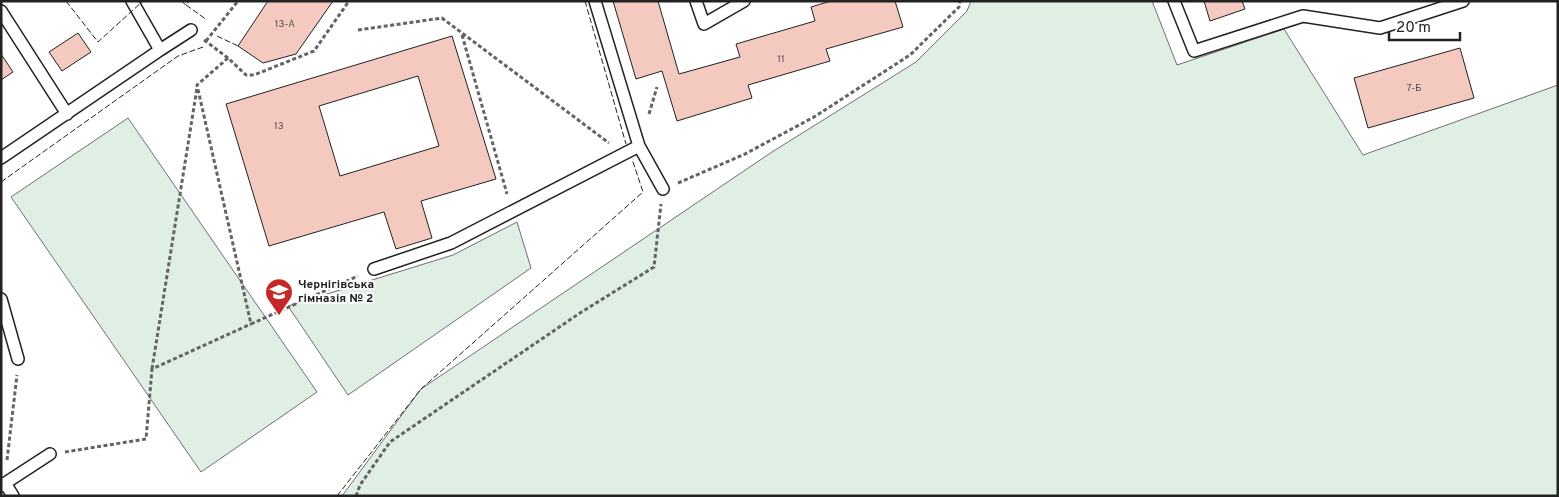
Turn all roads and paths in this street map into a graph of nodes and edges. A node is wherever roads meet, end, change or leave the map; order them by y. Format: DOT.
graph roads {
  1 [pos="132,1"];
  2 [pos="238,1"];
  3 [pos="349,1"];
  4 [pos="595,1"];
  5 [pos="696,1"];
  6 [pos="744,1"];
  7 [pos="960,1"];
  8 [pos="1174,1"];
  9 [pos="1464,1"];
  10 [pos="1,11"];
  11 [pos="192,30"];
  12 [pos="358,30"];
  13 [pos="461,34"];
  14 [pos="160,50"];
  15 [pos="228,58"];
  16 [pos="197,84"];
  17 [pos="67,114"];
  18 [pos="639,146"];
  19 [pos="624,154"];
  20 [pos="1,158"];
  21 [pos="663,189"];
  22 [pos="512,211"];
  23 [pos="374,269"];
  24 [pos="1,299"];
  25 [pos="251,324"];
  26 [pos="18,359"];
  27 [pos="152,369"];
  28 [pos="50,454"];
  29 [pos="3,485"];
  30 [pos="12,496"];
  31 [pos="356,496"];
  1 -- 14 [label="lane"];
  2 -- 15 [label="path"];
  3 -- 15 [label="path"];
  4 -- 18 [label="lane"];
  5 -- 6 [label="lane"];
  7 -- 21 [label="path"];
  8 -- 9 [label="lane"];
  10 -- 17 [label="lane"];
  11 -- 14 [label="lane"];
  12 -- 13 [label="path"];
  13 -- 19 [label="path"];
  13 -- 22 [label="path"];
  14 -- 17 [label="lane"];
  15 -- 16 [label="path"];
  16 -- 25 [label="path"];
  16 -- 27 [label="path"];
  17 -- 20 [label="lane"];
  18 -- 19 [label="lane"];
  18 -- 21 [label="lane"];
  19 -- 22 [label="lane"];
  21 -- 31 [label="path"];
  22 -- 23 [label="lane"];
  23 -- 25 [label="path"];
  24 -- 26 [label="lane"];
  25 -- 27 [label="path"];
  26 -- 29 [label="path"];
  27 -- 28 [label="path"];
  28 -- 29 [label="lane"];
  29 -- 30 [label="lane"];
}
